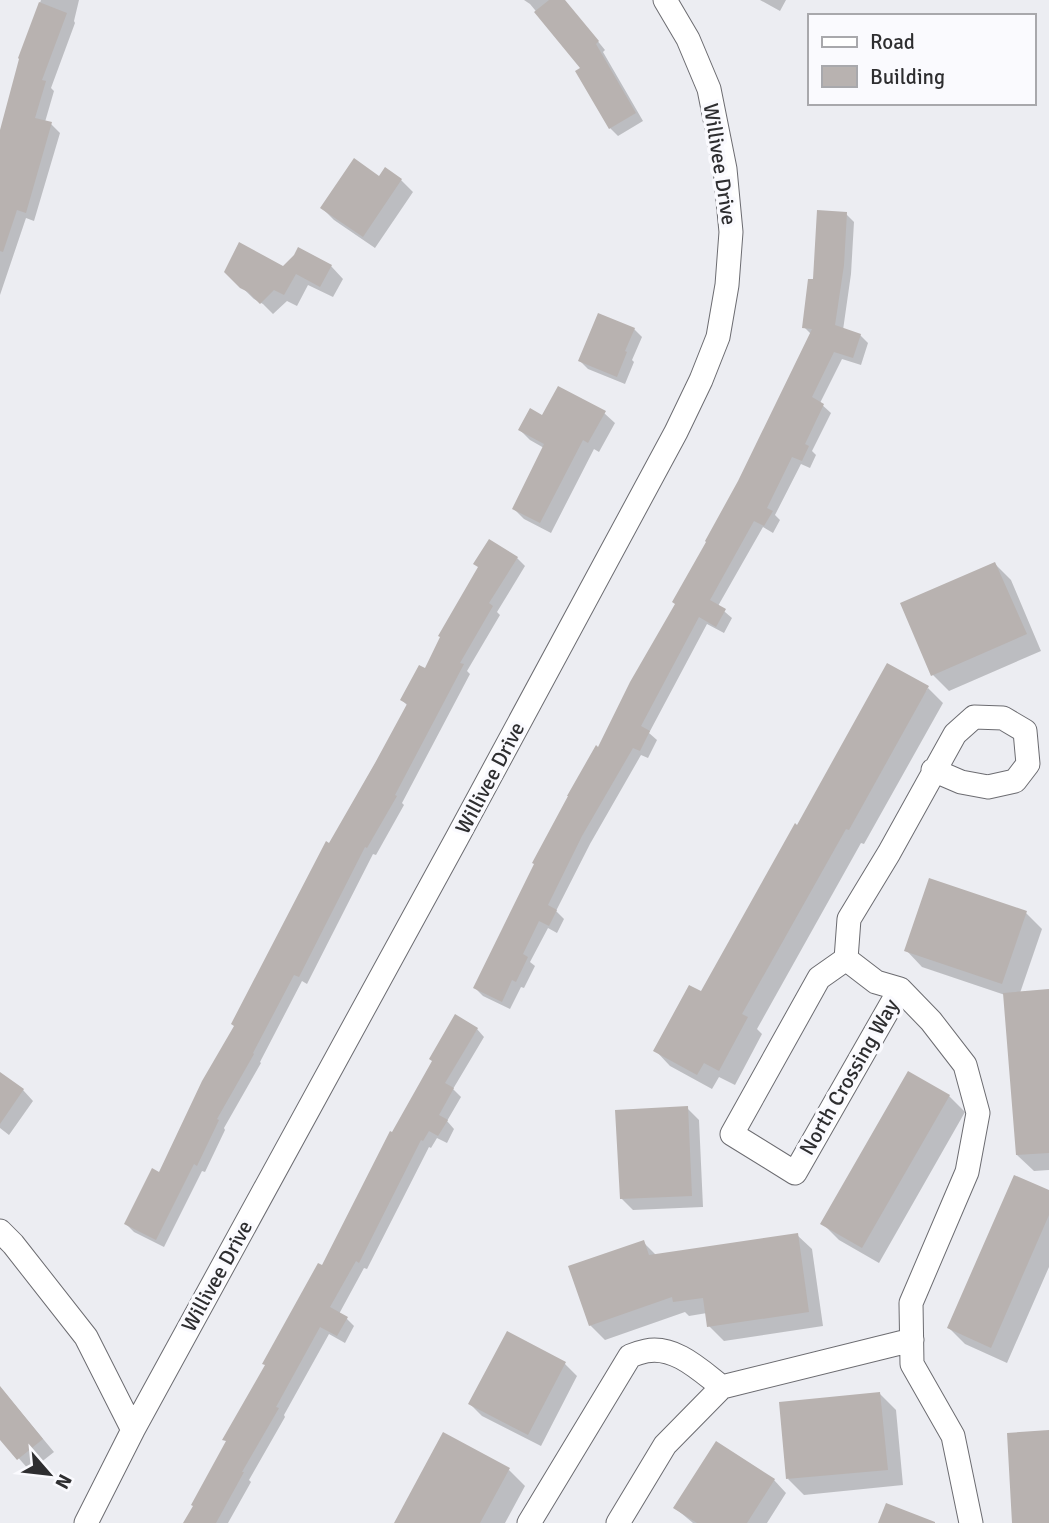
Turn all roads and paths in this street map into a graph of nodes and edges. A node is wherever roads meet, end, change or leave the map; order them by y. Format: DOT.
graph roads {
  1 [pos="665,0"];
  2 [pos="933,770"];
  3 [pos="846,959"];
  4 [pos="900,989"];
  5 [pos="0,1231"];
  6 [pos="912,1340"];
  7 [pos="722,1387"];
  8 [pos="133,1430"];
  9 [pos="86,1523"];
  10 [pos="529,1523"];
  11 [pos="618,1523"];
  12 [pos="971,1523"];
  1 -- 8 [label="street, Willivee Drive"];
  2 -- 3 [label="street"];
  3 -- 4 [label="street, North Crossing Way"];
  3 -- 4 [label="street, North Crossing Way"];
  4 -- 6 [label="street, North Crossing Way"];
  5 -- 8 [label="street"];
  6 -- 7 [label="street"];
  6 -- 12 [label="street, North Crossing Way"];
  7 -- 10 [label="street"];
  7 -- 11 [label="street"];
  8 -- 9 [label="street, Willivee Drive"];
}
